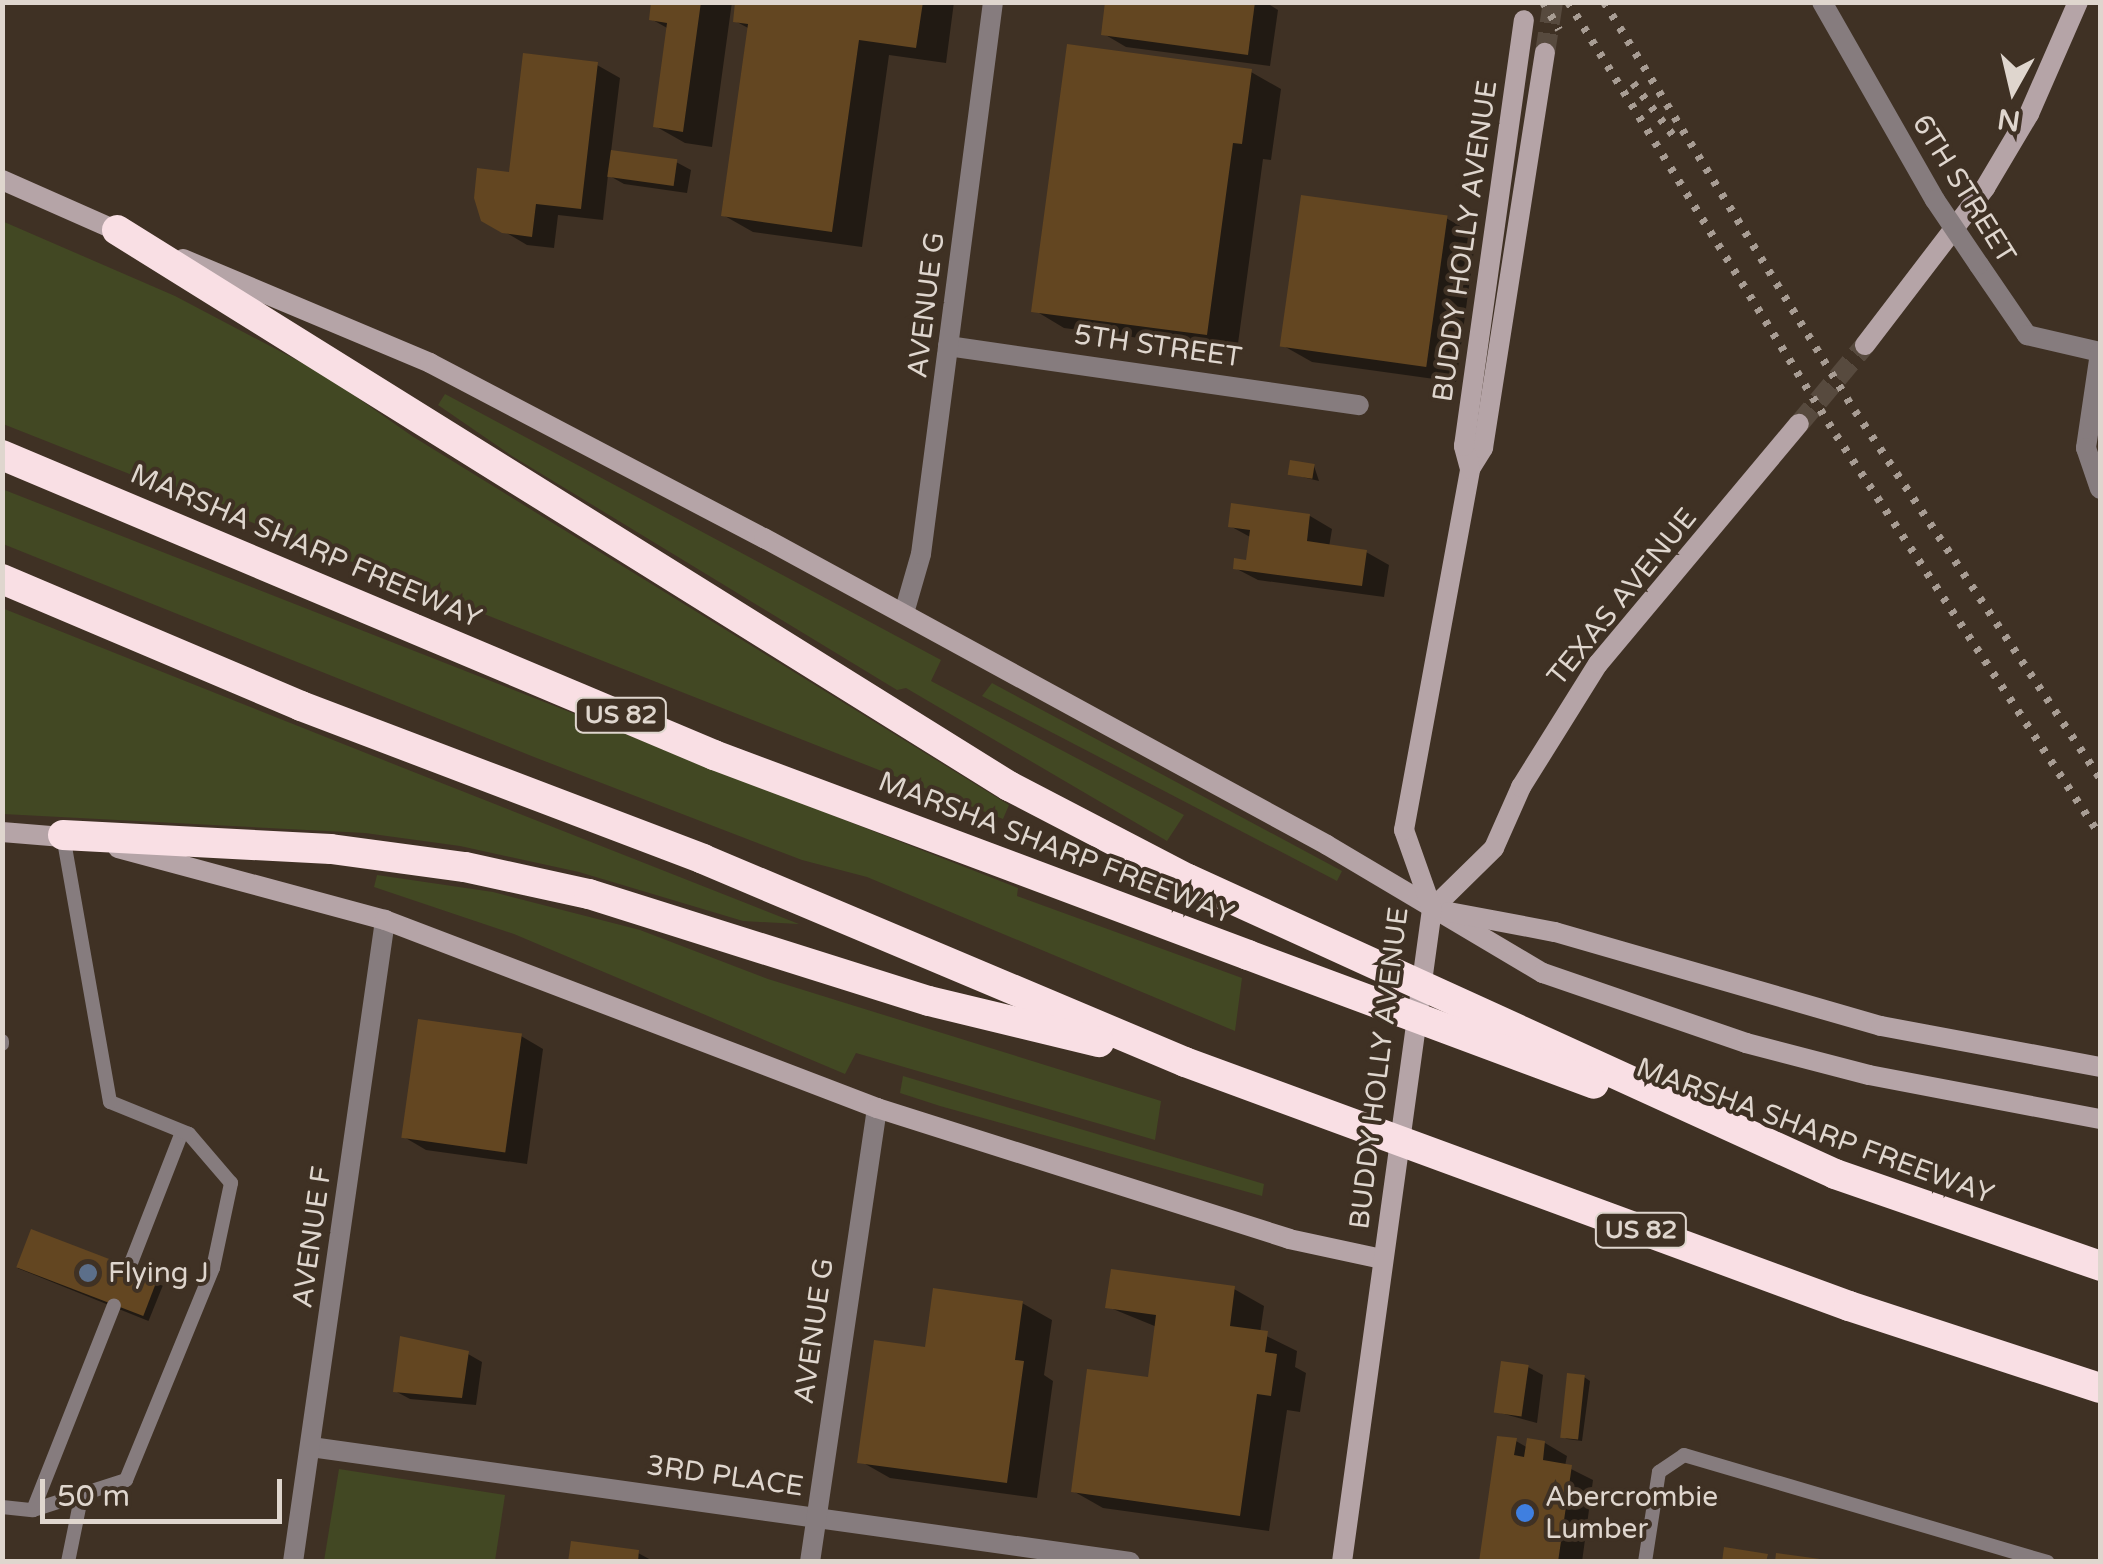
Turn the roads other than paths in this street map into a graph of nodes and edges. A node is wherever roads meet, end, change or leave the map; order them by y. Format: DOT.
graph roads {
  1 [pos="993,2"];
  2 [pos="1822,2"];
  3 [pos="2078,2"];
  4 [pos="1524,20"];
  5 [pos="1545,53"];
  6 [pos="2,180"];
  7 [pos="117,230"];
  8 [pos="1864,345"];
  9 [pos="948,346"];
  10 [pos="2100,352"];
  11 [pos="1359,404"];
  12 [pos="1799,424"];
  13 [pos="2,455"];
  14 [pos="1470,469"];
  15 [pos="2100,488"];
  16 [pos="2,579"];
  17 [pos="904,613"];
  18 [pos="2,832"];
  19 [pos="63,835"];
  20 [pos="1432,909"];
  21 [pos="385,920"];
  22 [pos="1185,1062"];
  23 [pos="2100,1068"];
  24 [pos="878,1108"];
  25 [pos="2100,1119"];
  26 [pos="182,1132"];
  27 [pos="1835,1174"];
  28 [pos="1382,1259"];
  29 [pos="2100,1266"];
  30 [pos="129,1268"];
  31 [pos="114,1306"];
  32 [pos="2100,1388"];
  33 [pos="311,1447"];
  34 [pos="80,1498"];
  35 [pos="2,1507"];
  36 [pos="34,1510"];
  37 [pos="816,1516"];
  38 [pos="68,1562"];
  39 [pos="293,1562"];
  40 [pos="810,1562"];
  41 [pos="1130,1562"];
  42 [pos="1342,1562"];
  43 [pos="1645,1562"];
  44 [pos="2048,1562"];
  1 -- 9 [label="street, AVENUE G"];
  2 -- 10 [label="street, 6TH STREET, bridge"];
  3 -- 8 [label="main road"];
  4 -- 14 [label="main road, BUDDY HOLLY AVENUE"];
  5 -- 14 [label="main road, BUDDY HOLLY AVENUE"];
  6 -- 7 [label="main road, MARSHA SHARP FREEWAY"];
  7 -- 17 [label="main road, MARSHA SHARP FREEWAY"];
  7 -- 27 [label="highway, bridge"];
  9 -- 11 [label="street, 5TH STREET"];
  9 -- 17 [label="street, AVENUE G"];
  10 -- 15 [label="street"];
  12 -- 20 [label="main road, TEXAS AVENUE"];
  13 -- 27 [label="highway, MARSHA SHARP FREEWAY / US 82, bridge"];
  14 -- 20 [label="main road, BUDDY HOLLY AVENUE"];
  16 -- 22 [label="highway, US 82"];
  17 -- 20 [label="main road, MARSHA SHARP FREEWAY"];
  18 -- 19 [label="main road"];
  19 -- 21 [label="main road"];
  19 -- 22 [label="highway"];
  19 -- 26 [label="lane"];
  20 -- 23 [label="main road, MARSHA SHARP FREEWAY"];
  20 -- 25 [label="main road, MARSHA SHARP FREEWAY"];
  20 -- 28 [label="main road, BUDDY HOLLY AVENUE"];
  21 -- 24 [label="main road"];
  21 -- 33 [label="street, AVENUE F"];
  22 -- 32 [label="highway, US 82, bridge"];
  24 -- 28 [label="main road"];
  24 -- 37 [label="street, AVENUE G"];
  26 -- 30 [label="lane"];
  26 -- 34 [label="lane"];
  27 -- 29 [label="highway, MARSHA SHARP FREEWAY"];
  28 -- 42 [label="main road, BUDDY HOLLY AVENUE"];
  31 -- 36 [label="lane"];
  33 -- 37 [label="street, 3RD PLACE"];
  33 -- 39 [label="street, AVENUE F"];
  34 -- 36 [label="lane"];
  34 -- 38 [label="lane"];
  35 -- 36 [label="lane"];
  37 -- 40 [label="street, AVENUE G"];
  37 -- 41 [label="street, 3RD PLACE"];
  43 -- 44 [label="lane"];
}
